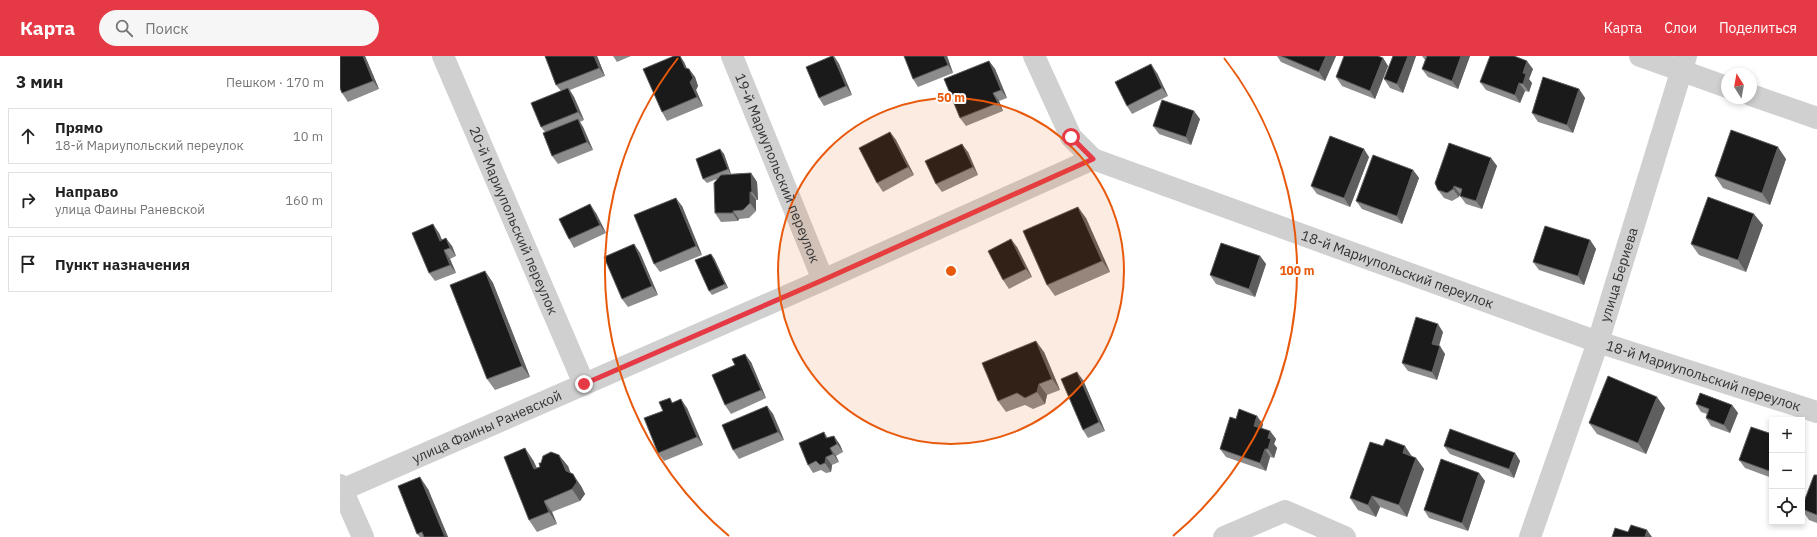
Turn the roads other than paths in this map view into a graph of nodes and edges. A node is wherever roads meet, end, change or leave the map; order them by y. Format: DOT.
graph roads {
  1 [pos="443,56"];
  2 [pos="732,56"];
  3 [pos="1034,56"];
  4 [pos="1640,56"];
  5 [pos="1684,63"];
  6 [pos="1721,84"];
  7 [pos="1757,97"];
  8 [pos="1817,118"];
  9 [pos="1093,159"];
  10 [pos="823,280"];
  11 [pos="1598,342"];
  12 [pos="584,384"];
  13 [pos="1817,412"];
  14 [pos="341,487"];
  15 [pos="364,537"];
  16 [pos="1224,537"];
  17 [pos="1345,537"];
  18 [pos="1530,537"];
  1 -- 12 [label="street, 20-й Мариупольский переулок"];
  2 -- 10 [label="street, 19-й Мариупольский переулок"];
  3 -- 9 [label="street, 18-й Мариупольский переулок"];
  4 -- 5 [label="street"];
  5 -- 6 [label="street"];
  5 -- 11 [label="street, улица Бериева"];
  7 -- 8 [label="street"];
  9 -- 10 [label="street, улица Фаины Раневской"];
  9 -- 11 [label="street, 18-й Мариупольский переулок"];
  10 -- 12 [label="street, улица Фаины Раневской"];
  11 -- 13 [label="street, 18-й Мариупольский переулок"];
  11 -- 18 [label="street, улица Бериева"];
  12 -- 14 [label="street, улица Фаины Раневской"];
  14 -- 15 [label="street"];
  16 -- 17 [label="street"];
}
